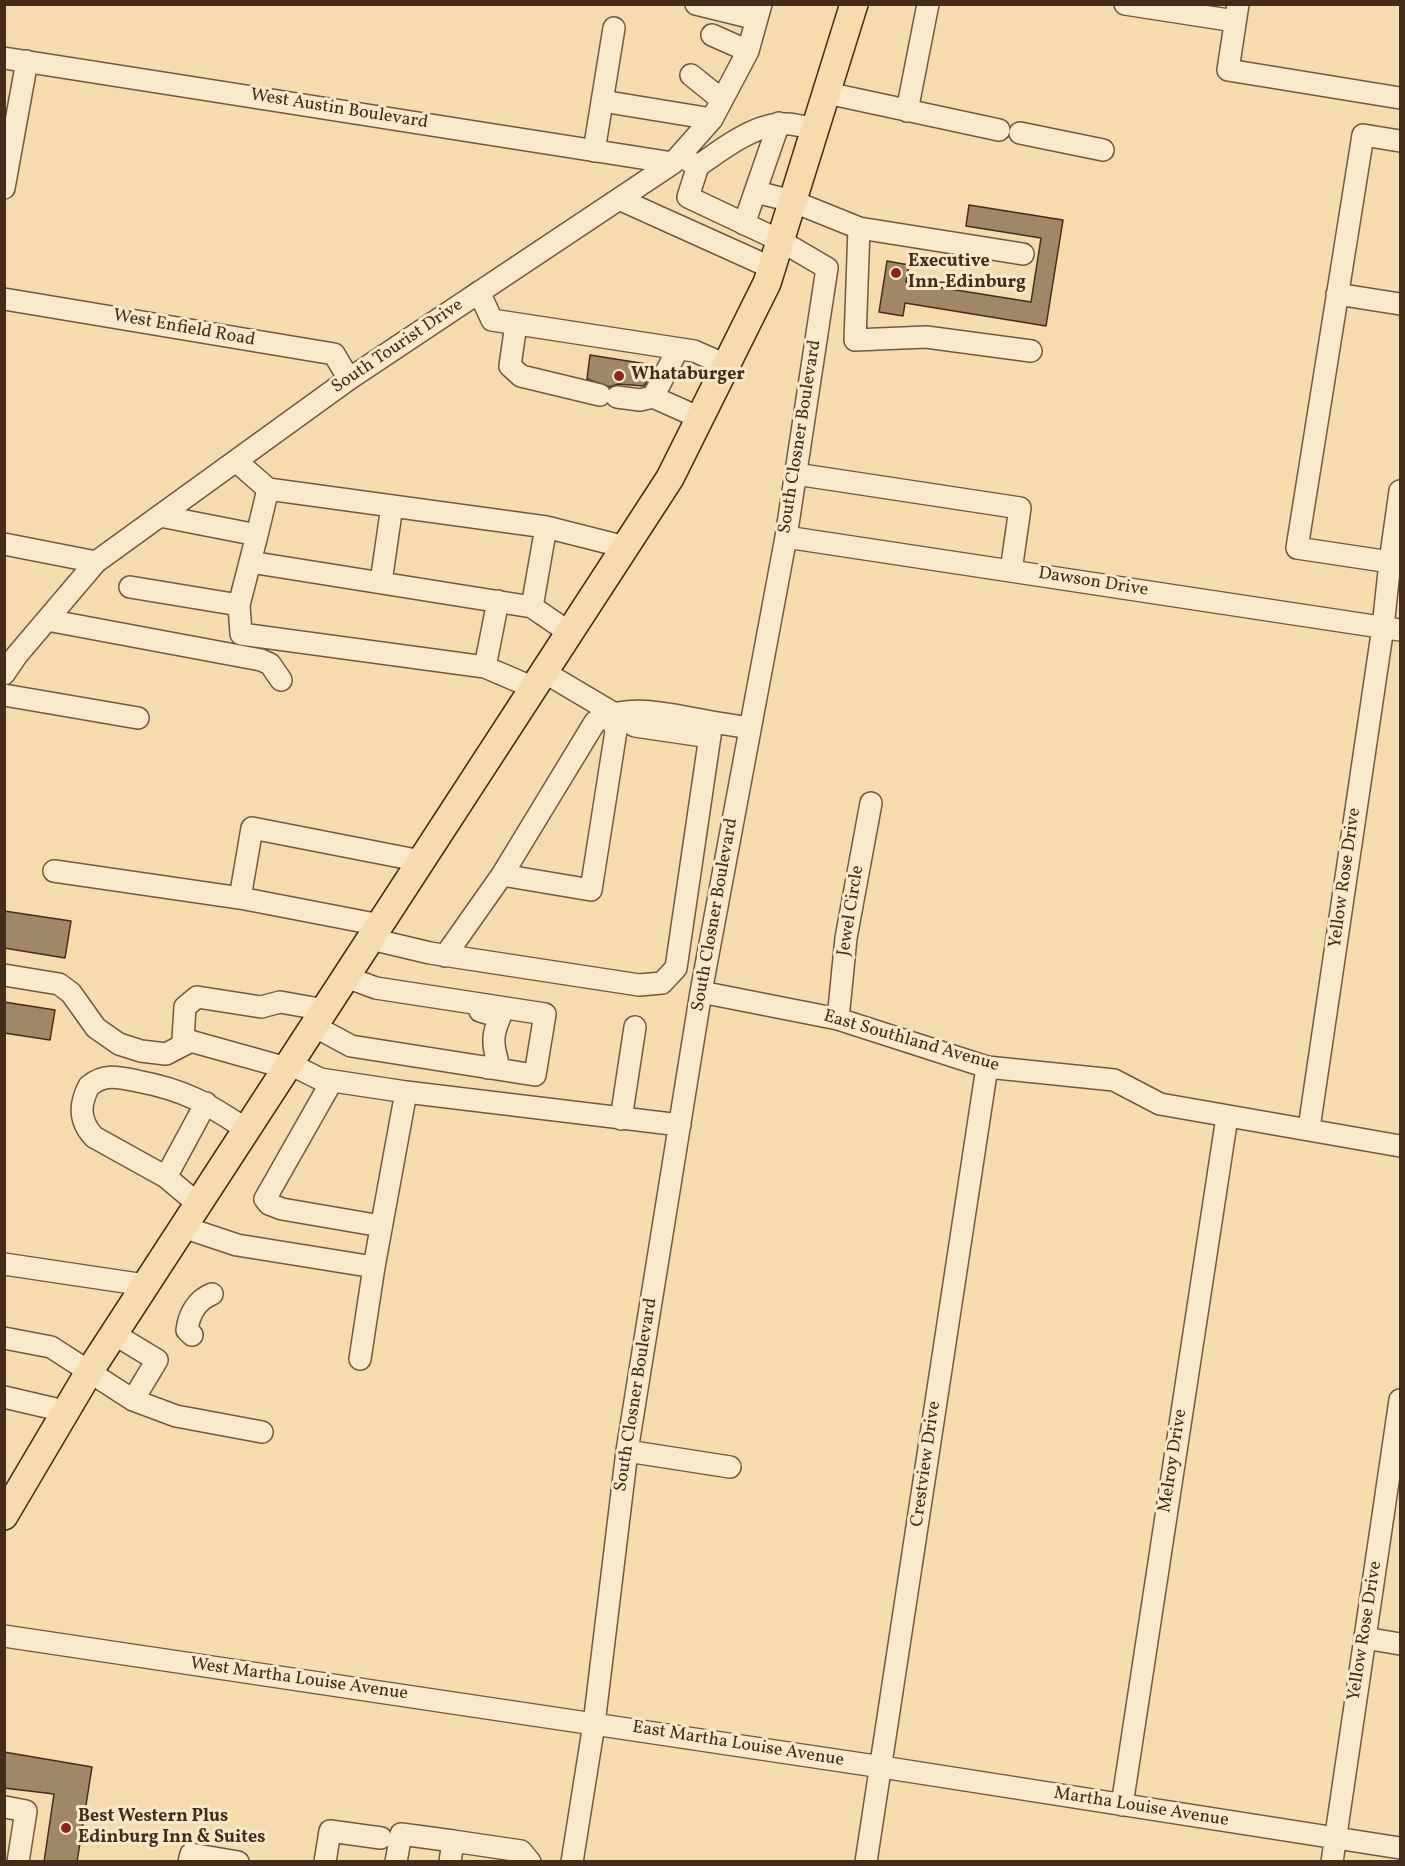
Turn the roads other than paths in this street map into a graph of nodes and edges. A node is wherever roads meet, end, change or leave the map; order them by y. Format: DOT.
graph roads {
  1 [pos="696,4"];
  2 [pos="854,4"];
  3 [pos="928,4"];
  4 [pos="1125,4"];
  5 [pos="759,12"];
  6 [pos="1237,13"];
  7 [pos="614,28"];
  8 [pos="712,35"];
  9 [pos="748,51"];
  10 [pos="4,58"];
  11 [pos="27,61"];
  12 [pos="691,75"];
  13 [pos="827,93"];
  14 [pos="1401,98"];
  15 [pos="722,100"];
  16 [pos="603,101"];
  17 [pos="907,111"];
  18 [pos="712,119"];
  19 [pos="779,123"];
  20 [pos="816,129"];
  21 [pos="1401,141"];
  22 [pos="1103,150"];
  23 [pos="594,151"];
  24 [pos="676,159"];
  25 [pos="698,165"];
  26 [pos="4,188"];
  27 [pos="756,192"];
  28 [pos="619,199"];
  29 [pos="792,201"];
  30 [pos="744,224"];
  31 [pos="860,228"];
  32 [pos="781,241"];
  33 [pos="1023,254"];
  34 [pos="772,268"];
  35 [pos="479,292"];
  36 [pos="1337,294"];
  37 [pos="4,299"];
  38 [pos="1401,304"];
  39 [pos="516,324"];
  40 [pos="678,349"];
  41 [pos="1031,351"];
  42 [pos="726,365"];
  43 [pos="349,379"];
  44 [pos="653,397"];
  45 [pos="700,418"];
  46 [pos="236,460"];
  47 [pos="796,474"];
  48 [pos="268,489"];
  49 [pos="1401,491"];
  50 [pos="392,506"];
  51 [pos="160,516"];
  52 [pos="546,527"];
  53 [pos="257,535"];
  54 [pos="786,537"];
  55 [pos="4,544"];
  56 [pos="625,547"];
  57 [pos="250,561"];
  58 [pos="96,562"];
  59 [pos="1390,562"];
  60 [pos="1011,571"];
  61 [pos="381,582"];
  62 [pos="130,587"];
  63 [pos="498,601"];
  64 [pos="239,605"];
  65 [pos="532,607"];
  66 [pos="47,620"];
  67 [pos="1392,628"];
  68 [pos="570,633"];
  69 [pos="485,667"];
  70 [pos="4,675"];
  71 [pos="281,680"];
  72 [pos="539,680"];
  73 [pos="4,695"];
  74 [pos="610,712"];
  75 [pos="138,718"];
  76 [pos="750,728"];
  77 [pos="711,729"];
  78 [pos="871,803"];
  79 [pos="422,861"];
  80 [pos="54,871"];
  81 [pos="502,875"];
  82 [pos="240,898"];
  83 [pos="375,932"];
  84 [pos="445,956"];
  85 [pos="4,975"];
  86 [pos="346,977"];
  87 [pos="405,992"];
  88 [pos="701,992"];
  89 [pos="320,1018"];
  90 [pos="838,1019"];
  91 [pos="635,1028"];
  92 [pos="191,1041"];
  93 [pos="493,1063"];
  94 [pos="288,1066"];
  95 [pos="987,1067"];
  96 [pos="535,1075"];
  97 [pos="332,1081"];
  98 [pos="406,1092"];
  99 [pos="206,1103"];
  100 [pos="529,1107"];
  101 [pos="1227,1117"];
  102 [pos="621,1119"];
  103 [pos="680,1125"];
  104 [pos="1309,1128"];
  105 [pos="247,1130"];
  106 [pos="1401,1146"];
  107 [pos="166,1177"];
  108 [pos="198,1204"];
  109 [pos="381,1226"];
  110 [pos="183,1227"];
  111 [pos="4,1264"];
  112 [pos="374,1267"];
  113 [pos="146,1286"];
  114 [pos="212,1294"];
  115 [pos="114,1334"];
  116 [pos="192,1335"];
  117 [pos="4,1338"];
  118 [pos="360,1359"];
  119 [pos="88,1372"];
  120 [pos="4,1397"];
  121 [pos="1401,1400"];
  122 [pos="133,1401"];
  123 [pos="64,1411"];
  124 [pos="262,1432"];
  125 [pos="1398,1440"];
  126 [pos="627,1451"];
  127 [pos="729,1467"];
  128 [pos="4,1516"];
  129 [pos="4,1636"];
  130 [pos="1365,1638"];
  131 [pos="1401,1644"];
  132 [pos="594,1724"];
  133 [pos="882,1767"];
  134 [pos="1122,1805"];
  135 [pos="5,1807"];
  136 [pos="381,1838"];
  137 [pos="1335,1838"];
  138 [pos="1401,1848"];
  139 [pos="451,1851"];
  140 [pos="18,1862"];
  141 [pos="189,1862"];
  142 [pos="238,1862"];
  143 [pos="325,1862"];
  144 [pos="396,1862"];
  145 [pos="530,1862"];
  146 [pos="572,1862"];
  147 [pos="866,1862"];
  148 [pos="1332,1862"];
  1 -- 5 [label="street"];
  2 -- 13 [label="main road"];
  3 -- 17 [label="street"];
  4 -- 6 [label="street"];
  5 -- 9 [label="street, South Tourist Drive"];
  6 -- 14 [label="street"];
  7 -- 16 [label="street"];
  8 -- 9 [label="street"];
  9 -- 15 [label="street, South Tourist Drive"];
  10 -- 11 [label="street, West Austin Boulevard"];
  11 -- 23 [label="street, West Austin Boulevard"];
  11 -- 26 [label="street"];
  12 -- 15 [label="street"];
  13 -- 17 [label="street"];
  13 -- 20 [label="main road"];
  15 -- 18 [label="street, South Tourist Drive"];
  16 -- 18 [label="street"];
  16 -- 23 [label="street"];
  17 -- 22 [label="street"];
  18 -- 24 [label="street, South Tourist Drive"];
  19 -- 20 [label="street"];
  19 -- 25 [label="street"];
  19 -- 27 [label="street"];
  20 -- 29 [label="main road"];
  21 -- 36 [label="street"];
  23 -- 24 [label="street, West Austin Boulevard"];
  24 -- 25 [label="street, West Austin Boulevard"];
  24 -- 28 [label="street, South Tourist Drive"];
  25 -- 30 [label="street"];
  27 -- 29 [label="street"];
  27 -- 30 [label="street"];
  28 -- 34 [label="street"];
  28 -- 35 [label="street, South Tourist Drive"];
  29 -- 31 [label="street"];
  29 -- 32 [label="main road"];
  30 -- 32 [label="street"];
  31 -- 33 [label="street"];
  31 -- 41 [label="street"];
  32 -- 34 [label="main road"];
  32 -- 47 [label="street, South Closner Boulevard"];
  34 -- 42 [label="main road"];
  35 -- 39 [label="street"];
  35 -- 43 [label="street, South Tourist Drive"];
  36 -- 38 [label="street"];
  36 -- 59 [label="street"];
  37 -- 43 [label="street, West Enfield Road"];
  39 -- 40 [label="street"];
  39 -- 44 [label="street"];
  40 -- 42 [label="street"];
  40 -- 44 [label="street"];
  42 -- 45 [label="main road"];
  43 -- 46 [label="street, South Tourist Drive"];
  44 -- 45 [label="street"];
  45 -- 56 [label="main road"];
  46 -- 48 [label="street"];
  46 -- 51 [label="street, South Tourist Drive"];
  47 -- 54 [label="street, South Closner Boulevard"];
  47 -- 60 [label="street"];
  48 -- 50 [label="street"];
  48 -- 53 [label="street"];
  49 -- 59 [label="street, Yellow Rose Drive"];
  50 -- 52 [label="street"];
  50 -- 61 [label="street"];
  51 -- 53 [label="street"];
  51 -- 58 [label="street, South Tourist Drive"];
  52 -- 56 [label="street"];
  52 -- 65 [label="street"];
  53 -- 57 [label="street"];
  54 -- 60 [label="street, Dawson Drive"];
  54 -- 76 [label="street, South Closner Boulevard"];
  55 -- 58 [label="street"];
  56 -- 68 [label="main road"];
  57 -- 61 [label="street"];
  57 -- 64 [label="street"];
  58 -- 66 [label="street, South Tourist Drive"];
  59 -- 67 [label="street, Yellow Rose Drive"];
  60 -- 67 [label="street, Dawson Drive"];
  61 -- 63 [label="street"];
  62 -- 64 [label="street"];
  63 -- 65 [label="street"];
  63 -- 69 [label="street"];
  64 -- 69 [label="street"];
  65 -- 68 [label="street"];
  66 -- 70 [label="street, South Tourist Drive"];
  66 -- 71 [label="street"];
  67 -- 104 [label="street, Yellow Rose Drive"];
  68 -- 72 [label="main road"];
  69 -- 72 [label="street"];
  72 -- 74 [label="street"];
  72 -- 79 [label="main road"];
  73 -- 75 [label="street"];
  74 -- 77 [label="street"];
  74 -- 81 [label="street"];
  74 -- 81 [label="street"];
  76 -- 77 [label="street"];
  76 -- 88 [label="street, South Closner Boulevard"];
  77 -- 84 [label="street"];
  78 -- 90 [label="street, Jewel Circle"];
  79 -- 82 [label="street"];
  79 -- 83 [label="main road"];
  80 -- 82 [label="street"];
  81 -- 84 [label="street"];
  82 -- 83 [label="street"];
  83 -- 84 [label="street"];
  83 -- 86 [label="main road"];
  85 -- 92 [label="street"];
  86 -- 87 [label="street"];
  86 -- 89 [label="main road"];
  87 -- 93 [label="street"];
  87 -- 96 [label="street"];
  88 -- 90 [label="street, East Southland Avenue"];
  88 -- 103 [label="street, South Closner Boulevard"];
  89 -- 92 [label="street"];
  89 -- 93 [label="street"];
  89 -- 94 [label="main road"];
  90 -- 95 [label="street, East Southland Avenue"];
  91 -- 102 [label="street"];
  92 -- 94 [label="street"];
  93 -- 96 [label="street"];
  94 -- 97 [label="street"];
  94 -- 105 [label="main road"];
  95 -- 101 [label="street, East Southland Avenue"];
  95 -- 133 [label="street, Crestview Drive"];
  96 -- 100 [label="street"];
  97 -- 98 [label="street"];
  97 -- 109 [label="street"];
  98 -- 100 [label="street"];
  98 -- 109 [label="street"];
  99 -- 105 [label="street"];
  99 -- 107 [label="street"];
  99 -- 107 [label="street"];
  100 -- 102 [label="street"];
  101 -- 104 [label="street, East Southland Avenue"];
  101 -- 134 [label="street, Melroy Drive"];
  102 -- 103 [label="street"];
  103 -- 126 [label="street, South Closner Boulevard"];
  104 -- 106 [label="street, East Southland Avenue"];
  105 -- 108 [label="main road"];
  107 -- 108 [label="street"];
  108 -- 110 [label="main road"];
  109 -- 112 [label="street"];
  110 -- 112 [label="street"];
  110 -- 113 [label="main road"];
  111 -- 113 [label="street"];
  112 -- 118 [label="street"];
  113 -- 115 [label="main road"];
  114 -- 116 [label="street"];
  115 -- 119 [label="main road"];
  115 -- 122 [label="street"];
  117 -- 119 [label="street"];
  119 -- 122 [label="street"];
  119 -- 123 [label="main road"];
  120 -- 123 [label="street"];
  121 -- 125 [label="street, Yellow Rose Drive"];
  122 -- 124 [label="street"];
  123 -- 128 [label="main road"];
  125 -- 130 [label="street, Yellow Rose Drive"];
  126 -- 127 [label="street"];
  126 -- 132 [label="street, South Closner Boulevard"];
  129 -- 132 [label="street, West Martha Louise Avenue"];
  130 -- 131 [label="street"];
  130 -- 137 [label="street, Yellow Rose Drive"];
  132 -- 133 [label="street, East Martha Louise Avenue"];
  132 -- 146 [label="street, South Closner Boulevard"];
  133 -- 134 [label="street, Martha Louise Avenue"];
  133 -- 147 [label="street, Crestview Drive"];
  134 -- 137 [label="street, Martha Louise Avenue"];
  135 -- 140 [label="street"];
  136 -- 143 [label="street"];
  137 -- 138 [label="street, Martha Louise Avenue"];
  137 -- 148 [label="street, Yellow Rose Drive"];
  139 -- 144 [label="street"];
  139 -- 145 [label="street"];
  141 -- 142 [label="street"];
}
